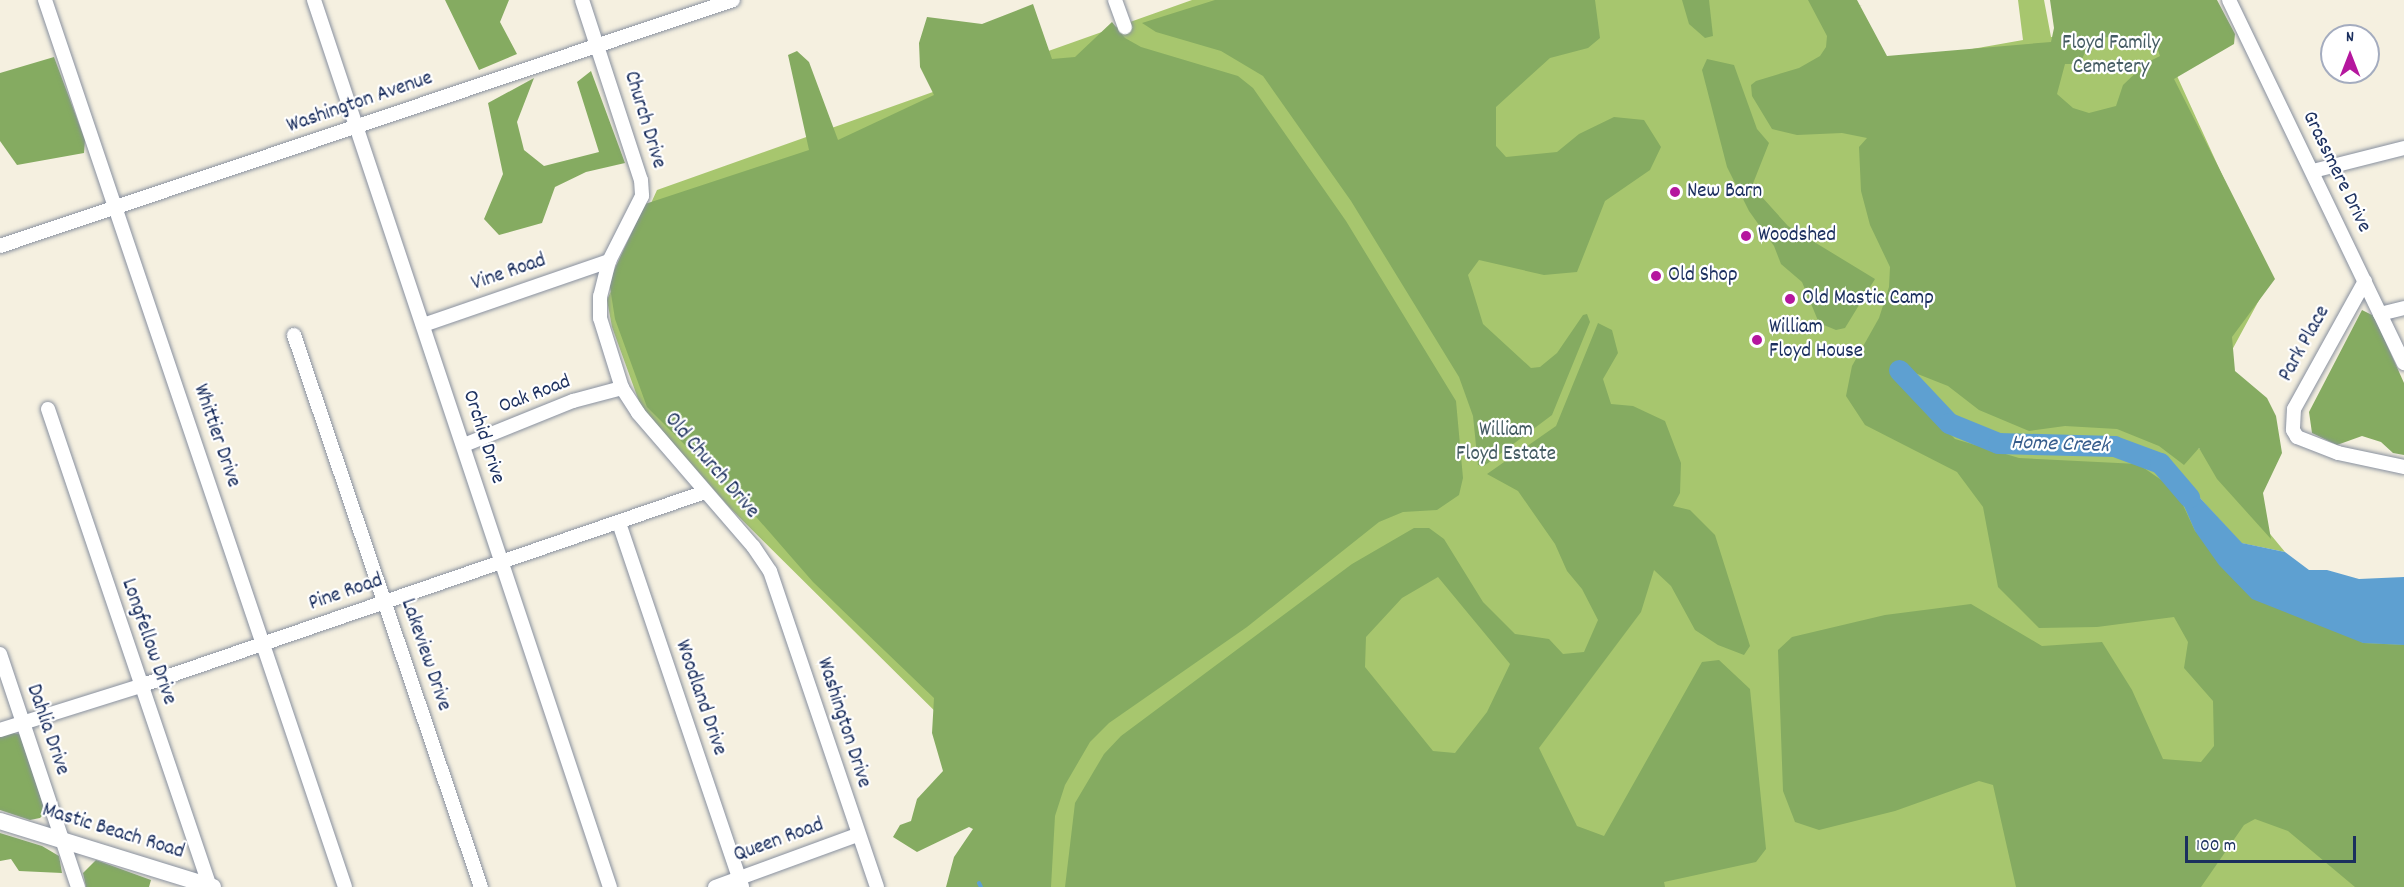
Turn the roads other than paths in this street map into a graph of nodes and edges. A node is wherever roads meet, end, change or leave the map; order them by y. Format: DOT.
graph roads {
  1 [pos="45,0"];
  2 [pos="314,0"];
  3 [pos="582,0"];
  4 [pos="733,0"];
  5 [pos="1115,0"];
  6 [pos="2229,0"];
  7 [pos="1125,27"];
  8 [pos="597,45"];
  9 [pos="356,127"];
  10 [pos="2404,147"];
  11 [pos="2313,171"];
  12 [pos="116,209"];
  13 [pos="0,246"];
  14 [pos="609,261"];
  15 [pos="2365,281"];
  16 [pos="2404,308"];
  17 [pos="2380,314"];
  18 [pos="423,325"];
  19 [pos="294,334"];
  20 [pos="2404,363"];
  21 [pos="622,388"];
  22 [pos="48,409"];
  23 [pos="464,445"];
  24 [pos="2404,467"];
  25 [pos="705,492"];
  26 [pos="619,523"];
  27 [pos="502,564"];
  28 [pos="770,571"];
  29 [pos="385,602"];
  30 [pos="262,644"];
  31 [pos="0,654"];
  32 [pos="140,686"];
  33 [pos="22,723"];
  34 [pos="0,730"];
  35 [pos="0,821"];
  36 [pos="857,835"];
  37 [pos="63,841"];
  38 [pos="741,883"];
  39 [pos="211,886"];
  40 [pos="78,887"];
  41 [pos="345,887"];
  42 [pos="481,887"];
  43 [pos="610,887"];
  44 [pos="715,887"];
  45 [pos="877,887"];
  1 -- 12 [label="street, Whittier Drive"];
  2 -- 9 [label="street, Orchid Drive"];
  3 -- 8 [label="street, Church Drive"];
  4 -- 8 [label="street, Washington Avenue"];
  5 -- 7 [label="street"];
  6 -- 11 [label="street, Grassmere Drive"];
  8 -- 9 [label="street, Washington Avenue"];
  8 -- 14 [label="street, Church Drive"];
  9 -- 12 [label="street, Washington Avenue"];
  9 -- 18 [label="street, Orchid Drive"];
  10 -- 11 [label="street"];
  11 -- 15 [label="street, Grassmere Drive"];
  12 -- 13 [label="street, Washington Avenue"];
  12 -- 30 [label="street, Whittier Drive"];
  14 -- 18 [label="street, Vine Road"];
  14 -- 21 [label="street, Church Drive"];
  15 -- 17 [label="street, Grassmere Drive"];
  15 -- 24 [label="street, Park Place"];
  16 -- 17 [label="street"];
  17 -- 20 [label="street, Grassmere Drive"];
  18 -- 23 [label="street, Orchid Drive"];
  19 -- 29 [label="street, Lakeview Drive"];
  21 -- 23 [label="street, Oak Road"];
  21 -- 25 [label="street, Old Church Drive"];
  22 -- 32 [label="street, Longfellow Drive"];
  23 -- 27 [label="street, Orchid Drive"];
  25 -- 26 [label="street, Pine Road"];
  25 -- 28 [label="street, Old Church Drive"];
  26 -- 27 [label="street, Pine Road"];
  26 -- 38 [label="street, Woodland Drive"];
  27 -- 29 [label="street, Pine Road"];
  27 -- 43 [label="street, Orchid Drive"];
  28 -- 36 [label="street, Washington Drive"];
  29 -- 30 [label="street, Pine Road"];
  29 -- 42 [label="street, Lakeview Drive"];
  30 -- 32 [label="street, Pine Road"];
  30 -- 41 [label="street, Whittier Drive"];
  31 -- 33 [label="street, Dahlia Drive"];
  32 -- 33 [label="street, Pine Road"];
  32 -- 39 [label="street, Longfellow Drive"];
  33 -- 34 [label="street, Pine Road"];
  33 -- 37 [label="street, Dahlia Drive"];
  35 -- 37 [label="street, Mastic Beach Road"];
  36 -- 38 [label="street, Queen Road"];
  36 -- 45 [label="street, Washington Drive"];
  37 -- 39 [label="street, Mastic Beach Road"];
  37 -- 40 [label="street, Dahlia Drive"];
  38 -- 44 [label="street, Queen Road"];
}
